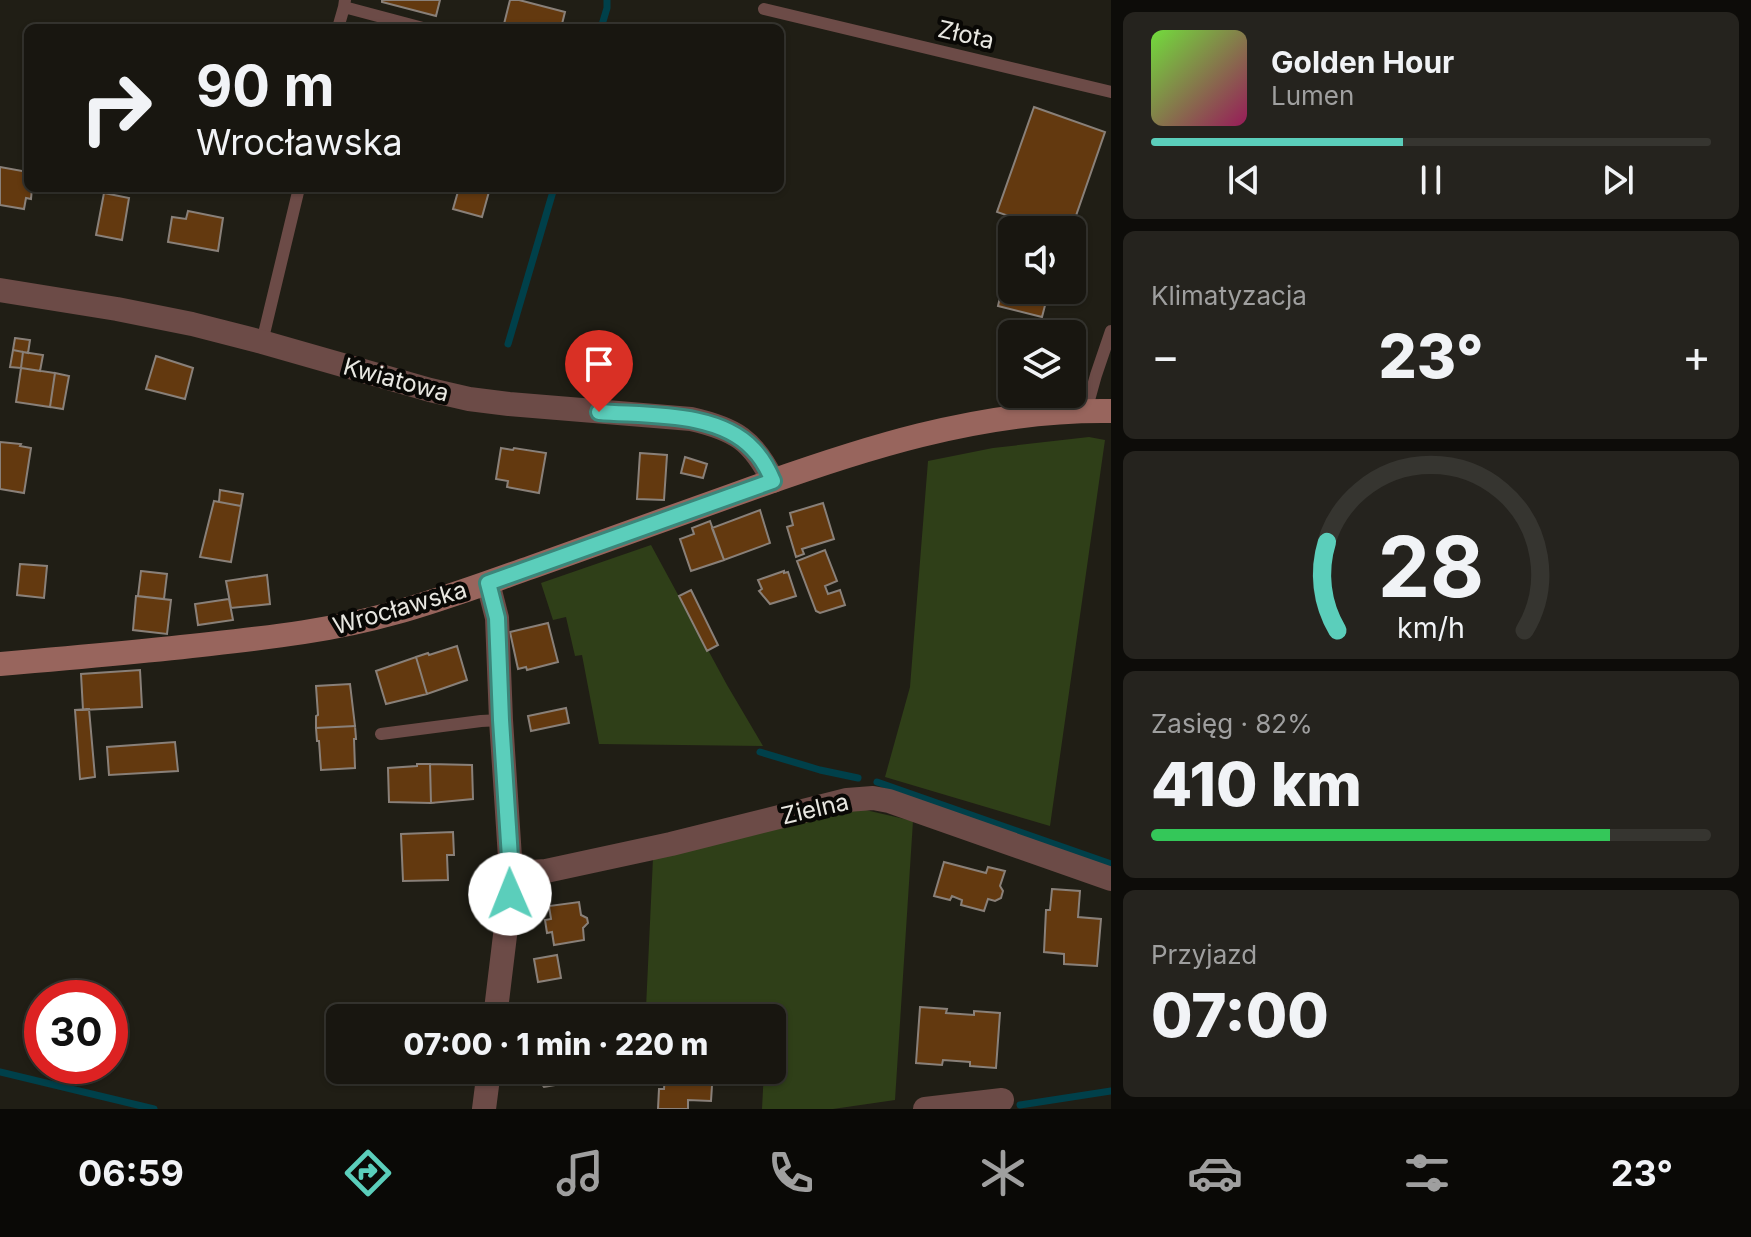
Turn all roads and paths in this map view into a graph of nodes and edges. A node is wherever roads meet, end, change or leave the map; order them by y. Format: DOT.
graph roads {
  1 [pos="344,3"];
  2 [pos="764,9"];
  3 [pos="339,24"];
  4 [pos="410,24"];
  5 [pos="1111,92"];
  6 [pos="298,192"];
  7 [pos="0,290"];
  8 [pos="1111,331"];
  9 [pos="262,342"];
  10 [pos="1086,411"];
  11 [pos="1111,411"];
  12 [pos="773,481"];
  13 [pos="488,583"];
  14 [pos="0,664"];
  15 [pos="501,720"];
  16 [pos="381,734"];
  17 [pos="511,873"];
  18 [pos="1111,879"];
  19 [pos="497,1004"];
  20 [pos="487,1084"];
  21 [pos="1002,1100"];
  22 [pos="484,1109"];
  23 [pos="925,1109"];
  1 -- 3 [label="lane"];
  1 -- 4 [label="lane"];
  2 -- 5 [label="lane, Złota"];
  6 -- 9 [label="lane"];
  7 -- 9 [label="street, Kwiatowa"];
  8 -- 10 [label="lane"];
  9 -- 12 [label="street, Kwiatowa"];
  10 -- 11 [label="street, Wrocławska"];
  10 -- 12 [label="street, Wrocławska"];
  12 -- 13 [label="street, Wrocławska"];
  13 -- 14 [label="street, Wrocławska"];
  13 -- 15 [label="street"];
  15 -- 16 [label="lane"];
  15 -- 17 [label="street"];
  17 -- 18 [label="street, Zielna"];
  17 -- 19 [label="street"];
  20 -- 22 [label="street"];
  21 -- 23 [label="street"];
}
